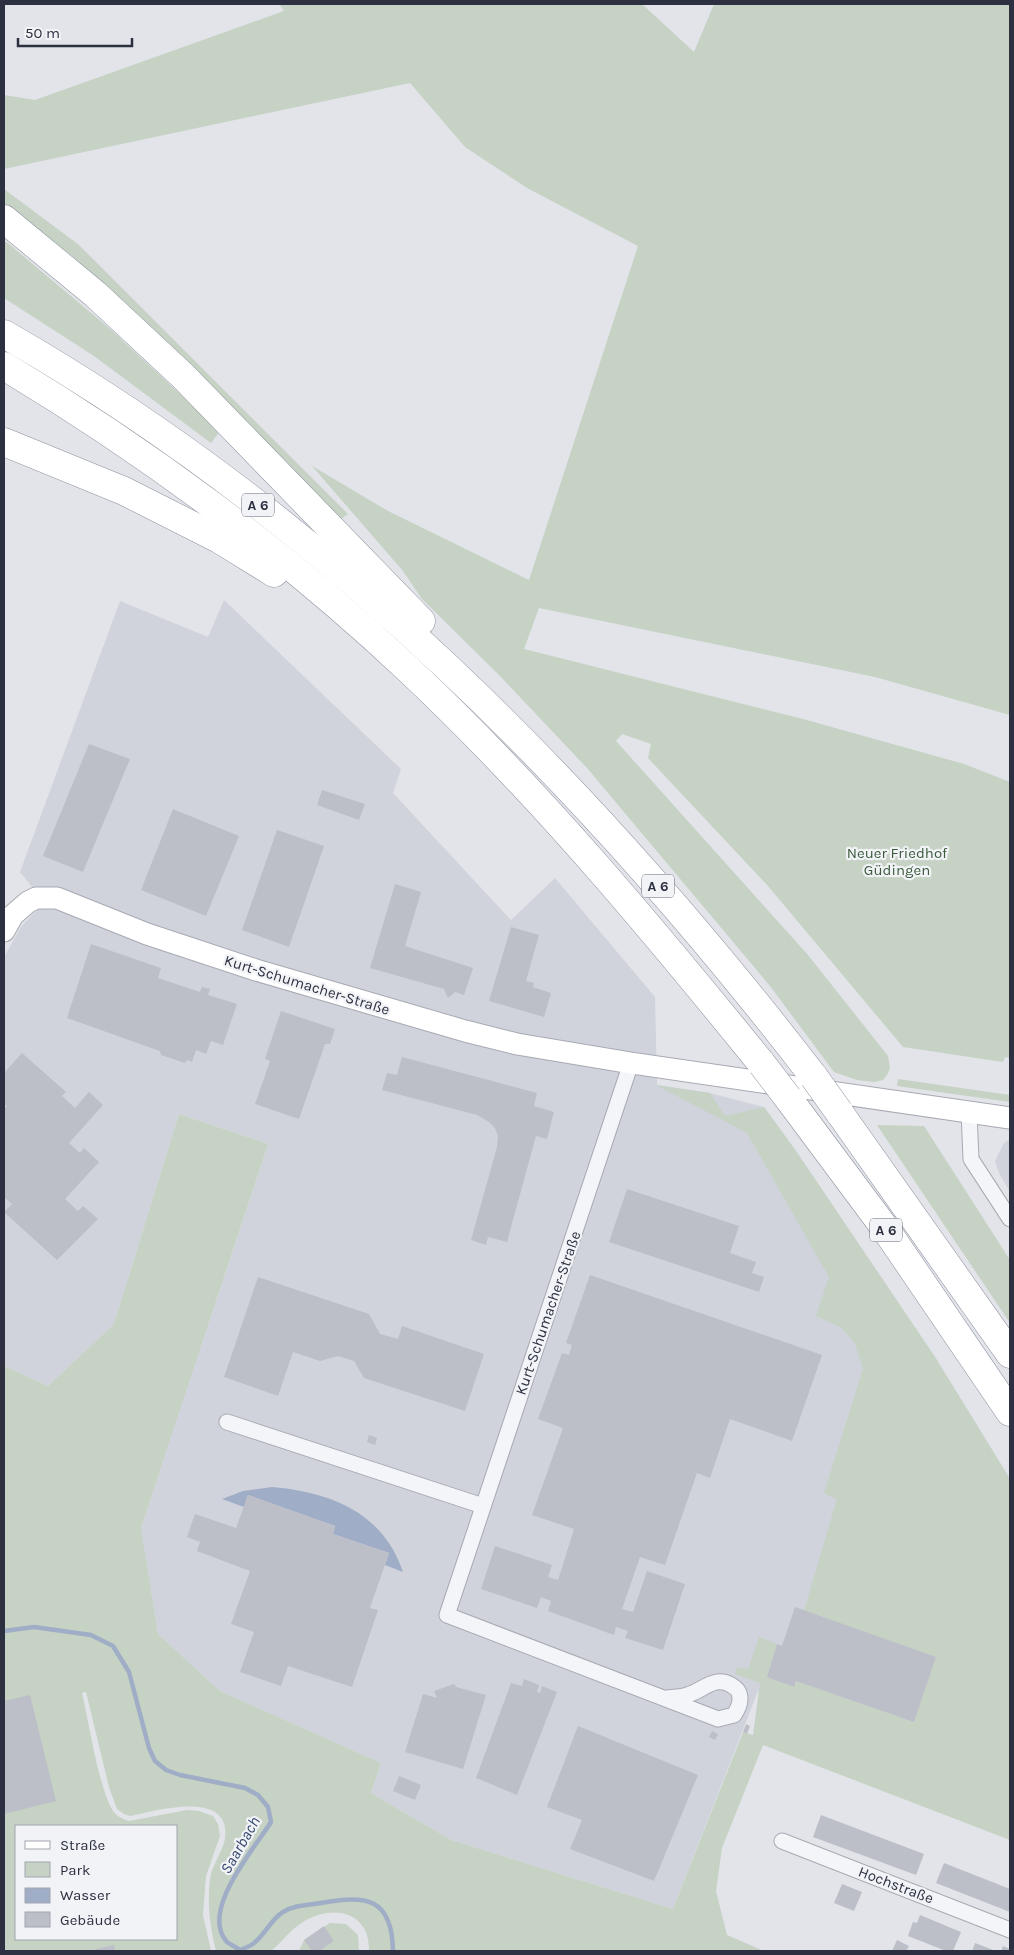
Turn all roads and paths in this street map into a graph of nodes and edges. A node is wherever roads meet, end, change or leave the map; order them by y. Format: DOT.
graph roads {
  1 [pos="4,219"];
  2 [pos="4,334"];
  3 [pos="4,366"];
  4 [pos="4,442"];
  5 [pos="356,623"];
  6 [pos="490,706"];
  7 [pos="4,931"];
  8 [pos="631,1063"];
  9 [pos="969,1112"];
  10 [pos="1010,1118"];
  11 [pos="1010,1219"];
  12 [pos="1010,1354"];
  13 [pos="1010,1411"];
  14 [pos="227,1422"];
  15 [pos="483,1506"];
  16 [pos="667,1698"];
  17 [pos="782,1841"];
  18 [pos="1010,1930"];
  1 -- 6 [label="highway"];
  2 -- 6 [label="highway, A 6"];
  3 -- 5 [label="highway, A 6"];
  4 -- 5 [label="highway, A 6"];
  5 -- 13 [label="highway, A 6, bridge"];
  6 -- 12 [label="highway, A 6, bridge"];
  7 -- 8 [label="street, Kurt-Schumacher-Straße"];
  8 -- 9 [label="street, Kurt-Schumacher-Straße"];
  8 -- 15 [label="street, Kurt-Schumacher-Straße"];
  9 -- 10 [label="street, Kurt-Schumacher-Straße"];
  9 -- 11 [label="street"];
  14 -- 15 [label="street"];
  15 -- 16 [label="street, Kurt-Schumacher-Straße"];
  17 -- 18 [label="street, Hochstraße"];
}
